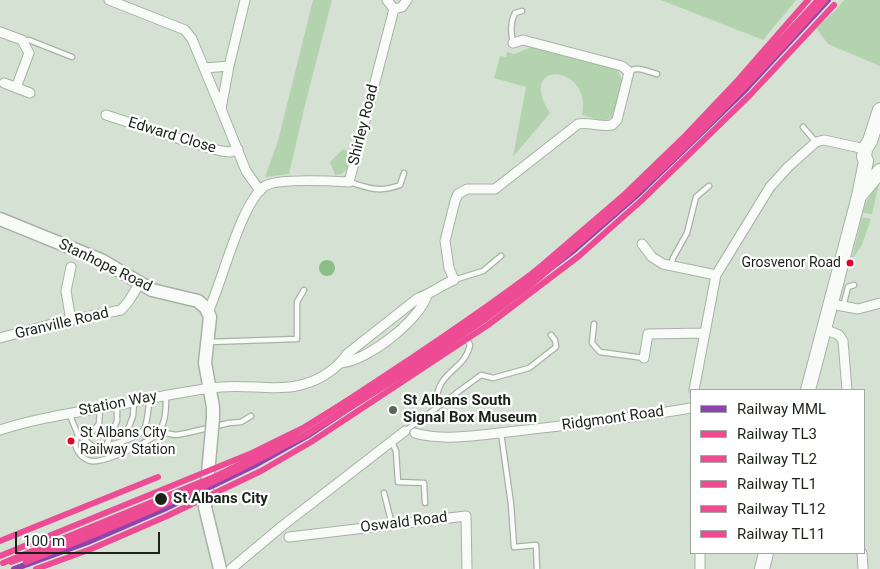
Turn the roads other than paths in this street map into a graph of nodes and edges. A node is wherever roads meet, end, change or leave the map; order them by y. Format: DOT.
graph roads {
  1 [pos="109,0"];
  2 [pos="246,0"];
  3 [pos="387,0"];
  4 [pos="406,0"];
  5 [pos="394,9"];
  6 [pos="522,11"];
  7 [pos="0,32"];
  8 [pos="22,40"];
  9 [pos="513,43"];
  10 [pos="72,57"];
  11 [pos="229,66"];
  12 [pos="205,68"];
  13 [pos="629,72"];
  14 [pos="657,74"];
  15 [pos="2,84"];
  16 [pos="16,88"];
  17 [pos="30,93"];
  18 [pos="221,109"];
  19 [pos="880,110"];
  20 [pos="106,115"];
  21 [pos="803,127"];
  22 [pos="816,142"];
  23 [pos="870,147"];
  24 [pos="238,149"];
  25 [pos="880,166"];
  26 [pos="880,171"];
  27 [pos="404,173"];
  28 [pos="349,182"];
  29 [pos="709,186"];
  30 [pos="260,190"];
  31 [pos="859,196"];
  32 [pos="0,219"];
  33 [pos="642,244"];
  34 [pos="501,256"];
  35 [pos="670,266"];
  36 [pos="71,267"];
  37 [pos="716,275"];
  38 [pos="454,280"];
  39 [pos="140,283"];
  40 [pos="854,285"];
  41 [pos="304,290"];
  42 [pos="427,295"];
  43 [pos="880,303"];
  44 [pos="837,305"];
  45 [pos="208,312"];
  46 [pos="71,321"];
  47 [pos="594,324"];
  48 [pos="824,330"];
  49 [pos="705,333"];
  50 [pos="551,335"];
  51 [pos="0,338"];
  52 [pos="467,340"];
  53 [pos="208,342"];
  54 [pos="644,358"];
  55 [pos="341,363"];
  56 [pos="210,388"];
  57 [pos="694,389"];
  58 [pos="808,389"];
  59 [pos="847,389"];
  60 [pos="166,395"];
  61 [pos="150,399"];
  62 [pos="134,402"];
  63 [pos="117,405"];
  64 [pos="690,407"];
  65 [pos="100,408"];
  66 [pos="436,408"];
  67 [pos="69,413"];
  68 [pos="251,416"];
  69 [pos="0,430"];
  70 [pos="406,431"];
  71 [pos="159,432"];
  72 [pos="501,432"];
  73 [pos="415,433"];
  74 [pos="78,435"];
  75 [pos="124,440"];
  76 [pos="84,441"];
  77 [pos="392,441"];
  78 [pos="106,446"];
  79 [pos="384,493"];
  80 [pos="425,503"];
  81 [pos="392,525"];
  82 [pos="289,537"];
  83 [pos="700,554"];
  84 [pos="766,554"];
  85 [pos="862,554"];
  86 [pos="220,569"];
  87 [pos="232,569"];
  88 [pos="467,569"];
  89 [pos="537,569"];
  90 [pos="700,569"];
  91 [pos="762,569"];
  92 [pos="863,569"];
  1 -- 12 [label="street"];
  2 -- 11 [label="street"];
  3 -- 5 [label="street"];
  4 -- 5 [label="street"];
  5 -- 28 [label="street, Shirley Road"];
  6 -- 9 [label="lane"];
  7 -- 8 [label="street"];
  8 -- 10 [label="lane"];
  8 -- 16 [label="street"];
  9 -- 13 [label="street"];
  11 -- 12 [label="street"];
  11 -- 18 [label="street"];
  12 -- 18 [label="street"];
  13 -- 14 [label="lane"];
  13 -- 38 [label="street"];
  15 -- 16 [label="street"];
  16 -- 17 [label="street"];
  18 -- 24 [label="street"];
  19 -- 23 [label="main road"];
  20 -- 24 [label="street, Edward Close"];
  21 -- 22 [label="lane"];
  22 -- 23 [label="street"];
  22 -- 37 [label="street"];
  23 -- 25 [label="main road"];
  23 -- 31 [label="main road"];
  24 -- 30 [label="street"];
  26 -- 31 [label="main road"];
  27 -- 28 [label="lane"];
  28 -- 30 [label="street, Shirley Road"];
  29 -- 35 [label="lane"];
  30 -- 45 [label="street"];
  31 -- 44 [label="main road"];
  32 -- 39 [label="main road, Stanhope Road"];
  33 -- 35 [label="street"];
  34 -- 38 [label="lane"];
  35 -- 37 [label="street"];
  36 -- 46 [label="street"];
  37 -- 49 [label="street"];
  38 -- 42 [label="street"];
  39 -- 45 [label="main road, Stanhope Road"];
  39 -- 46 [label="street, Granville Road"];
  40 -- 44 [label="lane"];
  41 -- 53 [label="lane"];
  42 -- 55 [label="street"];
  42 -- 55 [label="street"];
  43 -- 44 [label="street"];
  44 -- 48 [label="main road"];
  45 -- 53 [label="main road"];
  46 -- 51 [label="street, Granville Road"];
  47 -- 54 [label="lane"];
  48 -- 58 [label="main road"];
  48 -- 59 [label="street"];
  49 -- 54 [label="street"];
  49 -- 57 [label="street"];
  50 -- 66 [label="lane"];
  52 -- 66 [label="lane"];
  53 -- 56 [label="main road"];
  55 -- 56 [label="street, Station Way"];
  56 -- 60 [label="street, Station Way"];
  56 -- 86 [label="main road, bridge"];
  60 -- 61 [label="street, Station Way"];
  60 -- 71 [label="lane, Station Way"];
  61 -- 62 [label="street, Station Way"];
  61 -- 75 [label="lane"];
  62 -- 63 [label="street, Station Way"];
  62 -- 75 [label="lane"];
  63 -- 65 [label="street, Station Way"];
  63 -- 78 [label="lane"];
  64 -- 72 [label="street, Ridgmont Road"];
  65 -- 67 [label="street, Station Way"];
  65 -- 76 [label="lane"];
  66 -- 70 [label="lane"];
  67 -- 69 [label="street, Station Way"];
  67 -- 74 [label="lane, Station Way"];
  68 -- 71 [label="lane"];
  70 -- 77 [label="street"];
  71 -- 74 [label="lane, Station Way"];
  72 -- 73 [label="street, Ridgmont Road"];
  72 -- 89 [label="lane"];
  74 -- 76 [label="lane"];
  75 -- 78 [label="lane"];
  76 -- 78 [label="lane"];
  77 -- 80 [label="lane"];
  77 -- 87 [label="street"];
  79 -- 81 [label="lane"];
  81 -- 82 [label="street, Oswald Road"];
  81 -- 88 [label="street, Oswald Road"];
  83 -- 90 [label="street"];
  84 -- 91 [label="main road"];
  85 -- 92 [label="street"];
}
